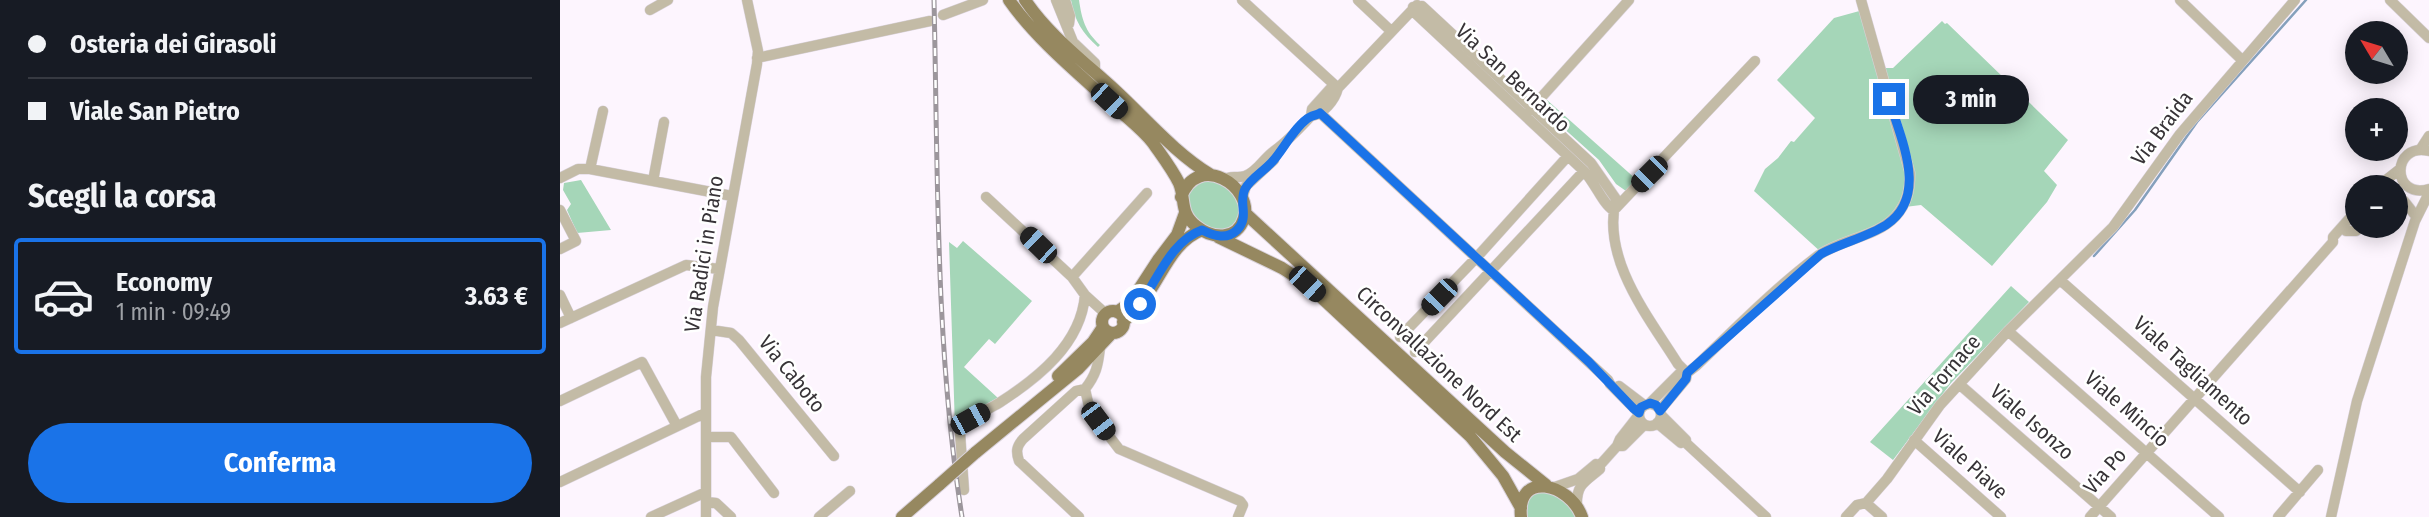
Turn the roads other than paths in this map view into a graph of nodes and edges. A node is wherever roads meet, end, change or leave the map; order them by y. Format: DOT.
graph roads {
  1 [pos="668,0"];
  2 [pos="747,0"];
  3 [pos="983,0"];
  4 [pos="1009,0"];
  5 [pos="1025,0"];
  6 [pos="1056,0"];
  7 [pos="1065,0"];
  8 [pos="1242,0"];
  9 [pos="1358,0"];
  10 [pos="1422,0"];
  11 [pos="1629,0"];
  12 [pos="1860,0"];
  13 [pos="2180,0"];
  14 [pos="2295,0"];
  15 [pos="2390,0"];
  16 [pos="1414,3"];
  17 [pos="650,10"];
  18 [pos="943,15"];
  19 [pos="930,20"];
  20 [pos="1067,28"];
  21 [pos="1391,31"];
  22 [pos="2429,38"];
  23 [pos="757,58"];
  24 [pos="2242,60"];
  25 [pos="1755,61"];
  26 [pos="1096,72"];
  27 [pos="1338,88"];
  28 [pos="603,110"];
  29 [pos="1528,112"];
  30 [pos="1315,115"];
  31 [pos="664,122"];
  32 [pos="2429,136"];
  33 [pos="1281,147"];
  34 [pos="2424,150"];
  35 [pos="1568,156"];
  36 [pos="590,169"];
  37 [pos="2400,169"];
  38 [pos="1584,171"];
  39 [pos="2392,175"];
  40 [pos="1217,177"];
  41 [pos="560,178"];
  42 [pos="653,181"];
  43 [pos="2411,188"];
  44 [pos="2429,191"];
  45 [pos="1147,194"];
  46 [pos="732,196"];
  47 [pos="986,197"];
  48 [pos="1181,197"];
  49 [pos="1241,199"];
  50 [pos="2408,207"];
  51 [pos="560,211"];
  52 [pos="1614,211"];
  53 [pos="1185,213"];
  54 [pos="1245,213"];
  55 [pos="2415,218"];
  56 [pos="2345,223"];
  57 [pos="1202,230"];
  58 [pos="2345,233"];
  59 [pos="1218,236"];
  60 [pos="2333,242"];
  61 [pos="560,249"];
  62 [pos="1477,257"];
  63 [pos="719,269"];
  64 [pos="1492,270"];
  65 [pos="1072,277"];
  66 [pos="2060,280"];
  67 [pos="560,295"];
  68 [pos="1085,295"];
  69 [pos="571,318"];
  70 [pos="1112,322"];
  71 [pos="560,323"];
  72 [pos="711,330"];
  73 [pos="2008,331"];
  74 [pos="1399,337"];
  75 [pos="1100,348"];
  76 [pos="1415,352"];
  77 [pos="1079,368"];
  78 [pos="1687,373"];
  79 [pos="1959,384"];
  80 [pos="1088,386"];
  81 [pos="2195,399"];
  82 [pos="560,401"];
  83 [pos="1035,403"];
  84 [pos="1643,412"];
  85 [pos="705,413"];
  86 [pos="1659,416"];
  87 [pos="677,426"];
  88 [pos="706,437"];
  89 [pos="1914,440"];
  90 [pos="2147,452"];
  91 [pos="834,456"];
  92 [pos="1600,465"];
  93 [pos="2318,470"];
  94 [pos="560,482"];
  95 [pos="1551,486"];
  96 [pos="964,490"];
  97 [pos="850,491"];
  98 [pos="2300,492"];
  99 [pos="774,493"];
  100 [pos="706,497"];
  101 [pos="1866,503"];
  102 [pos="2099,506"];
  103 [pos="1579,511"];
  104 [pos="1521,512"];
  105 [pos="652,517"];
  106 [pos="706,517"];
  107 [pos="731,517"];
  108 [pos="819,517"];
  109 [pos="902,517"];
  110 [pos="1079,517"];
  111 [pos="1238,517"];
  112 [pos="1766,517"];
  113 [pos="1846,517"];
  114 [pos="1882,517"];
  115 [pos="2001,517"];
  116 [pos="2090,517"];
  117 [pos="2111,517"];
  118 [pos="2219,517"];
  119 [pos="2278,517"];
  120 [pos="2331,517"];
  1 -- 17 [label="street"];
  2 -- 23 [label="street, Via Radici in Piano"];
  3 -- 18 [label="street"];
  4 -- 48 [label="main road"];
  5 -- 26 [label="main road"];
  6 -- 20 [label="street"];
  7 -- 20 [label="street"];
  8 -- 27 [label="street"];
  9 -- 21 [label="street"];
  10 -- 16 [label="street"];
  11 -- 29 [label="street"];
  12 -- 78 [label="street"];
  13 -- 24 [label="street"];
  14 -- 24 [label="street, Via Braida"];
  15 -- 22 [label="street"];
  16 -- 21 [label="street"];
  16 -- 29 [label="street, Via San Bernardo"];
  19 -- 23 [label="street"];
  20 -- 26 [label="street"];
  21 -- 27 [label="street"];
  23 -- 46 [label="street, Via Radici in Piano"];
  24 -- 66 [label="street, Via Braida"];
  25 -- 52 [label="street"];
  26 -- 40 [label="main road"];
  27 -- 30 [label="street"];
  28 -- 36 [label="street"];
  29 -- 35 [label="street, Via San Bernardo"];
  29 -- 52 [label="street, Via San Bernardo"];
  30 -- 33 [label="street"];
  30 -- 62 [label="street"];
  31 -- 42 [label="street"];
  32 -- 34 [label="street"];
  33 -- 40 [label="street"];
  33 -- 49 [label="street"];
  34 -- 37 [label="street"];
  35 -- 38 [label="street, Via San Bernardo"];
  35 -- 62 [label="street"];
  36 -- 41 [label="street"];
  36 -- 42 [label="street"];
  37 -- 39 [label="street"];
  37 -- 43 [label="street"];
  38 -- 52 [label="street, Via San Bernardo"];
  38 -- 64 [label="street"];
  40 -- 48 [label="main road"];
  40 -- 49 [label="main road"];
  42 -- 46 [label="street"];
  43 -- 44 [label="street"];
  43 -- 55 [label="street"];
  44 -- 55 [label="street"];
  45 -- 65 [label="street"];
  46 -- 63 [label="street, Via Radici in Piano"];
  47 -- 65 [label="street"];
  48 -- 53 [label="main road"];
  49 -- 54 [label="main road"];
  50 -- 55 [label="street"];
  51 -- 61 [label="street"];
  52 -- 78 [label="street, Via San Bernardo"];
  53 -- 57 [label="main road, Circonvallazione Nord Est"];
  53 -- 70 [label="main road"];
  54 -- 59 [label="main road"];
  54 -- 95 [label="main road, Circonvallazione Nord Est"];
  55 -- 120 [label="street"];
  56 -- 60 [label="street"];
  57 -- 59 [label="main road, Circonvallazione Nord Est"];
  57 -- 70 [label="main road"];
  58 -- 60 [label="street"];
  59 -- 104 [label="main road, Circonvallazione Nord Est"];
  60 -- 81 [label="street, Via Po"];
  62 -- 64 [label="street"];
  62 -- 74 [label="street"];
  63 -- 69 [label="street"];
  63 -- 72 [label="street, Via Radici in Piano"];
  64 -- 76 [label="street"];
  64 -- 84 [label="street"];
  65 -- 68 [label="street"];
  66 -- 73 [label="street, Via Fornace"];
  66 -- 81 [label="street, Viale Tagliamento"];
  67 -- 69 [label="street"];
  68 -- 70 [label="street"];
  68 -- 96 [label="street"];
  69 -- 71 [label="street"];
  70 -- 75 [label="main road"];
  70 -- 83 [label="main road"];
  72 -- 85 [label="street, Via Radici in Piano"];
  72 -- 91 [label="street, Via Caboto"];
  73 -- 79 [label="street, Via Fornace"];
  73 -- 90 [label="street, Viale Mincio"];
  75 -- 77 [label="main road"];
  75 -- 80 [label="street"];
  77 -- 80 [label="street"];
  77 -- 83 [label="main road"];
  78 -- 84 [label="street"];
  78 -- 86 [label="street"];
  79 -- 89 [label="street, Via Fornace"];
  79 -- 102 [label="street, Viale Isonzo"];
  80 -- 110 [label="street"];
  80 -- 111 [label="street"];
  81 -- 90 [label="street, Via Po"];
  81 -- 98 [label="street, Viale Tagliamento"];
  82 -- 87 [label="street"];
  83 -- 109 [label="main road, bridge"];
  84 -- 86 [label="street"];
  84 -- 86 [label="street"];
  84 -- 92 [label="street"];
  85 -- 87 [label="street"];
  85 -- 88 [label="street, Via Radici in Piano"];
  86 -- 112 [label="street"];
  87 -- 94 [label="street"];
  88 -- 99 [label="street"];
  88 -- 100 [label="street, Via Radici in Piano"];
  89 -- 101 [label="street, Via Fornace"];
  89 -- 115 [label="street, Viale Piave"];
  90 -- 102 [label="street, Via Po"];
  90 -- 118 [label="street, Viale Mincio"];
  92 -- 95 [label="street"];
  92 -- 103 [label="street"];
  93 -- 98 [label="street"];
  95 -- 103 [label="main road, Circonvallazione Nord Est"];
  95 -- 104 [label="main road"];
  97 -- 108 [label="street"];
  98 -- 119 [label="street"];
  100 -- 105 [label="street"];
  100 -- 106 [label="street, Via Radici in Piano"];
  100 -- 107 [label="street"];
  101 -- 113 [label="street, Via Fornace"];
  101 -- 114 [label="street"];
  102 -- 116 [label="street, Via Po"];
  102 -- 117 [label="street, Viale Isonzo"];
}
